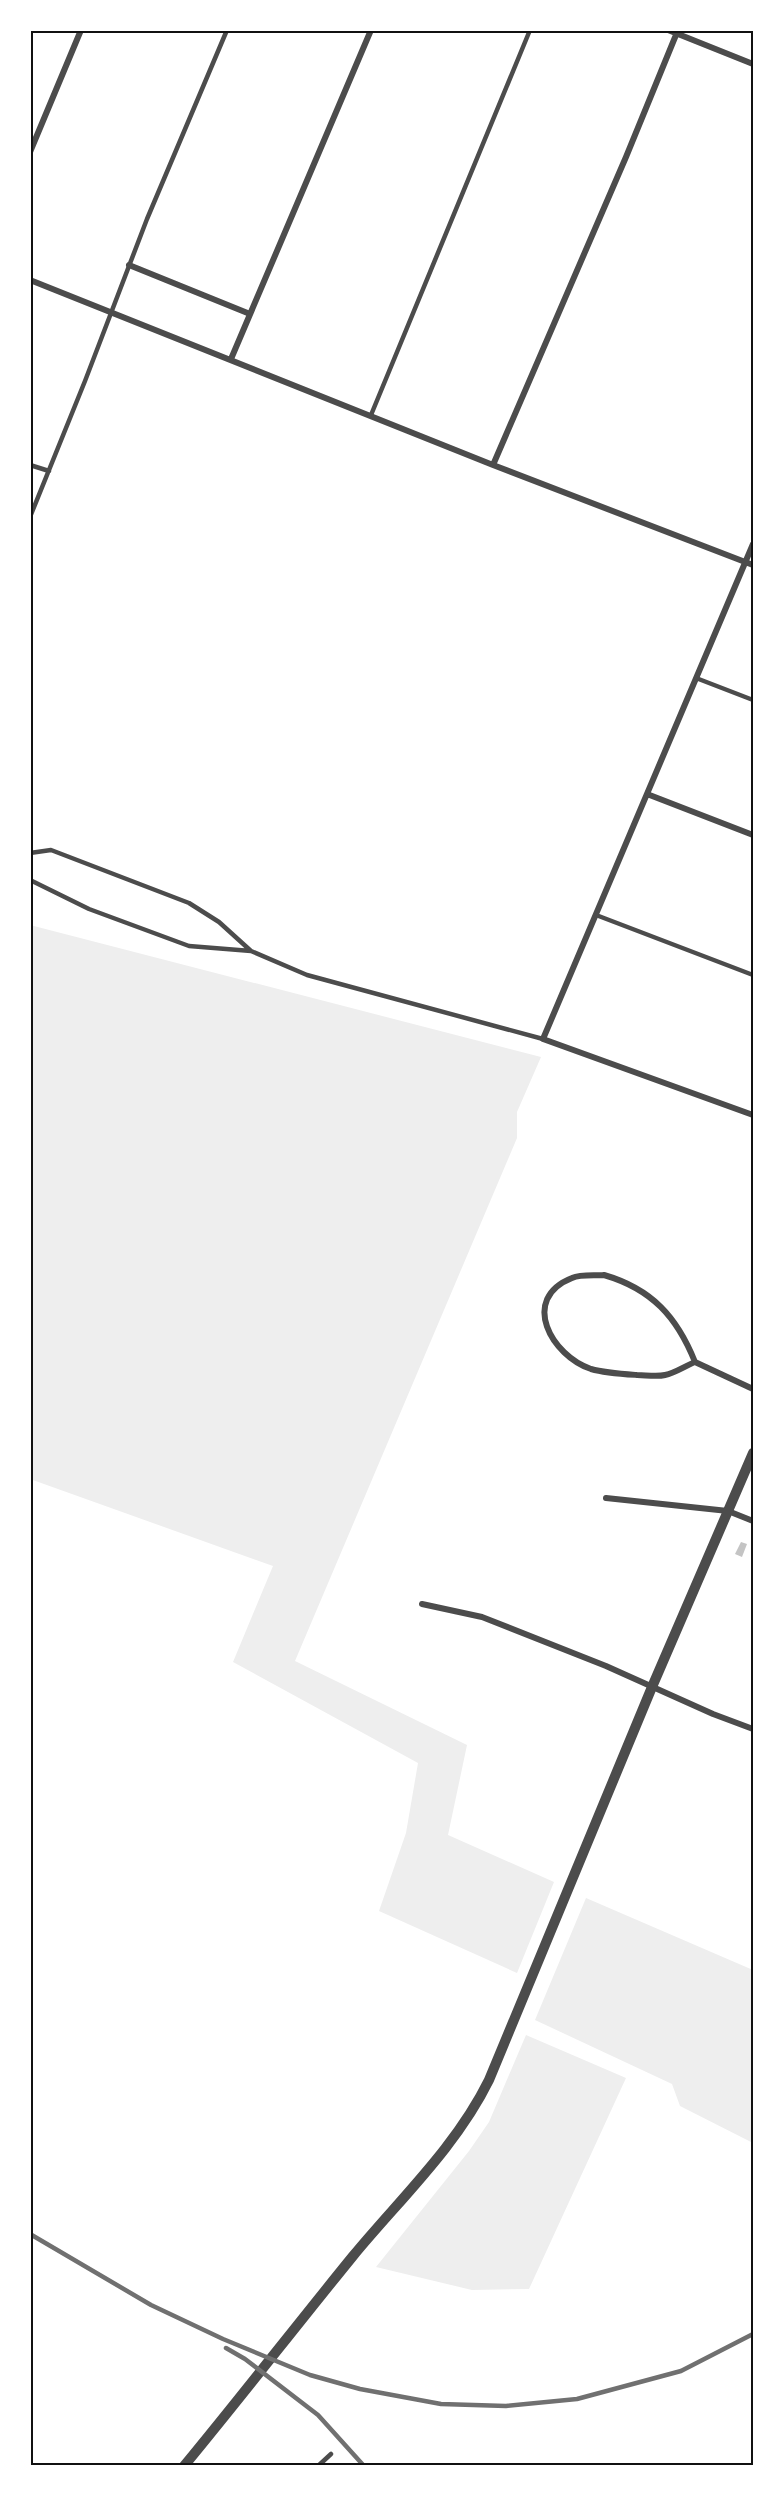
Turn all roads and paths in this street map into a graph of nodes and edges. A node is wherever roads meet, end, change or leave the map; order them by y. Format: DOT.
graph roads {
  1 [pos="81,30"];
  2 [pos="228,30"];
  3 [pos="371,30"];
  4 [pos="530,30"];
  5 [pos="668,30"];
  6 [pos="677,32"];
  7 [pos="753,64"];
  8 [pos="30,152"];
  9 [pos="129,265"];
  10 [pos="30,280"];
  11 [pos="111,312"];
  12 [pos="250,314"];
  13 [pos="231,359"];
  14 [pos="371,416"];
  15 [pos="30,465"];
  16 [pos="493,465"];
  17 [pos="49,471"];
  18 [pos="30,517"];
  19 [pos="753,543"];
  20 [pos="745,562"];
  21 [pos="753,565"];
  22 [pos="696,678"];
  23 [pos="753,700"];
  24 [pos="647,794"];
  25 [pos="753,835"];
  26 [pos="30,853"];
  27 [pos="30,880"];
  28 [pos="596,915"];
  29 [pos="251,951"];
  30 [pos="753,975"];
  31 [pos="543,1039"];
  32 [pos="753,1115"];
  33 [pos="695,1362"];
  34 [pos="753,1389"];
  35 [pos="753,1453"];
  36 [pos="606,1498"];
  37 [pos="728,1511"];
  38 [pos="753,1521"];
  39 [pos="423,1604"];
  40 [pos="652,1687"];
  41 [pos="753,1729"];
  42 [pos="332,2454"];
  43 [pos="184,2466"];
  44 [pos="318,2466"];
  1 -- 8 [label="street"];
  2 -- 9 [label="lane"];
  3 -- 12 [label="street"];
  4 -- 14 [label="lane"];
  5 -- 6 [label="street"];
  6 -- 7 [label="street"];
  6 -- 16 [label="street"];
  9 -- 11 [label="lane"];
  9 -- 12 [label="street"];
  10 -- 11 [label="street"];
  11 -- 13 [label="street"];
  11 -- 17 [label="lane"];
  12 -- 13 [label="street"];
  13 -- 14 [label="street"];
  14 -- 16 [label="street"];
  15 -- 17 [label="lane"];
  16 -- 20 [label="street"];
  17 -- 18 [label="lane"];
  19 -- 20 [label="street"];
  20 -- 21 [label="street"];
  20 -- 22 [label="street"];
  22 -- 23 [label="lane"];
  22 -- 24 [label="street"];
  24 -- 25 [label="street"];
  24 -- 28 [label="street"];
  26 -- 29 [label="lane"];
  27 -- 29 [label="lane"];
  28 -- 30 [label="lane"];
  28 -- 31 [label="street"];
  29 -- 31 [label="lane"];
  31 -- 32 [label="street"];
  33 -- 33 [label="street"];
  33 -- 34 [label="street"];
  35 -- 37 [label="street"];
  36 -- 37 [label="street"];
  37 -- 38 [label="street"];
  37 -- 40 [label="street"];
  39 -- 40 [label="street"];
  40 -- 41 [label="street"];
  40 -- 43 [label="street"];
  42 -- 44 [label="lane"];
}
